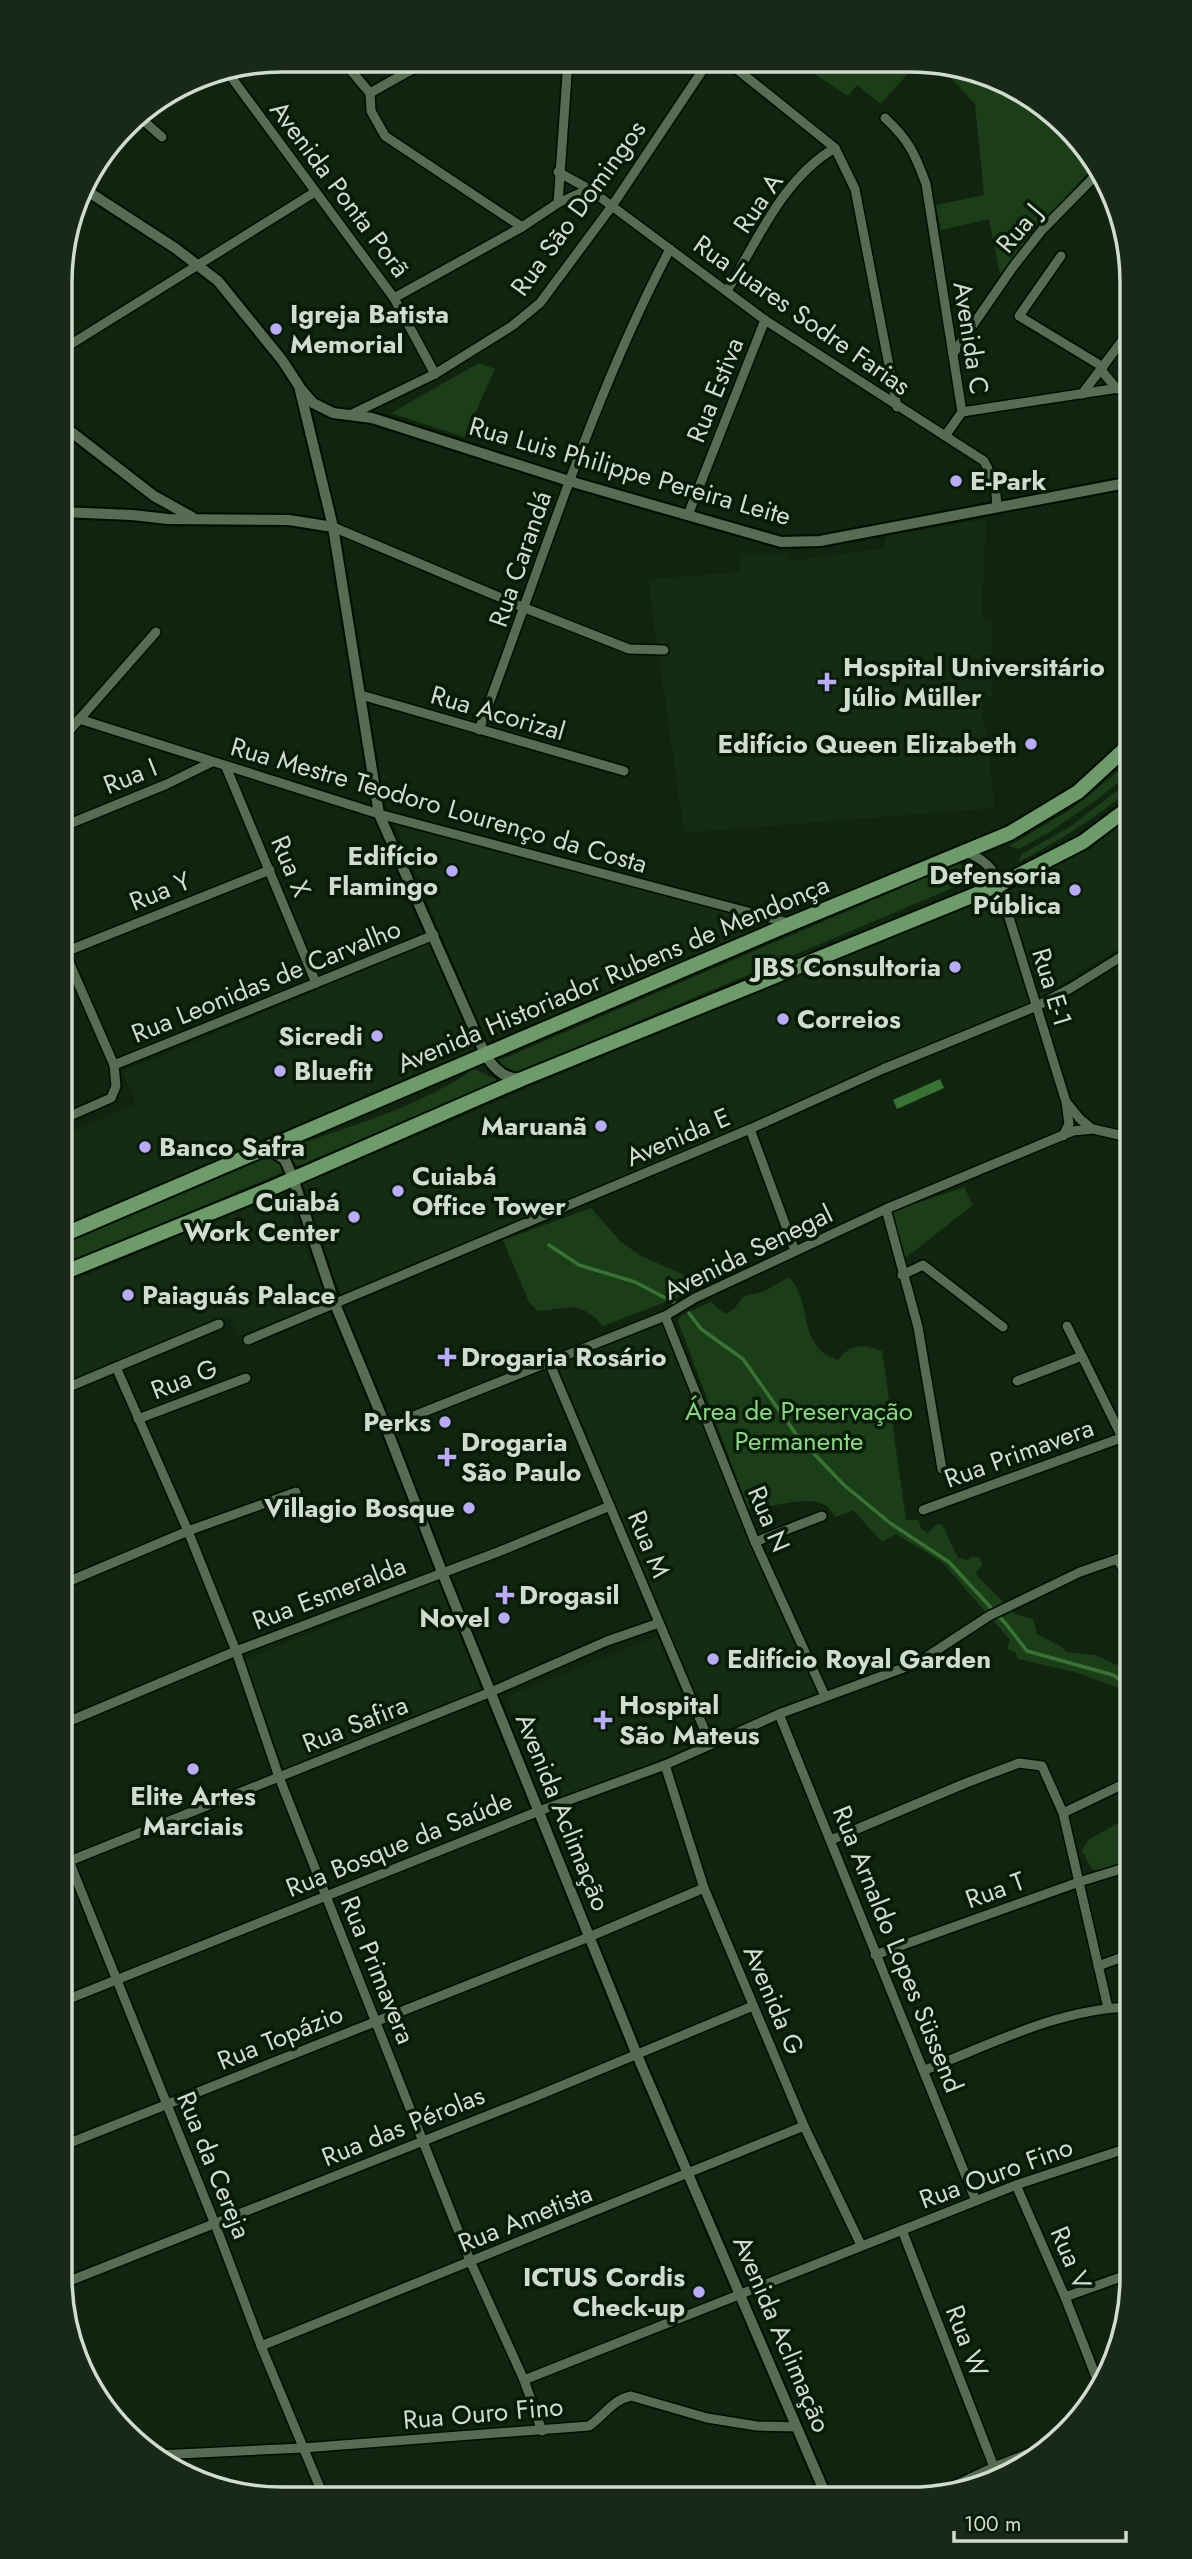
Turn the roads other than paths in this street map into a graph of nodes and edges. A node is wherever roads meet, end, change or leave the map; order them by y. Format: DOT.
graph roads {
  1 [pos="352,72"];
  2 [pos="407,72"];
  3 [pos="567,72"];
  4 [pos="701,72"];
  5 [pos="740,72"];
  6 [pos="232,78"];
  7 [pos="370,93"];
  8 [pos="885,118"];
  9 [pos="145,122"];
  10 [pos="162,137"];
  11 [pos="835,148"];
  12 [pos="558,172"];
  13 [pos="1093,178"];
  14 [pos="589,189"];
  15 [pos="315,192"];
  16 [pos="91,194"];
  17 [pos="558,202"];
  18 [pos="612,206"];
  19 [pos="522,227"];
  20 [pos="670,249"];
  21 [pos="1061,256"];
  22 [pos="200,266"];
  23 [pos="727,291"];
  24 [pos="394,298"];
  25 [pos="765,320"];
  26 [pos="72,344"];
  27 [pos="1120,344"];
  28 [pos="953,354"];
  29 [pos="1102,369"];
  30 [pos="435,374"];
  31 [pos="299,386"];
  32 [pos="1120,387"];
  33 [pos="1120,388"];
  34 [pos="1082,394"];
  35 [pos="897,407"];
  36 [pos="962,412"];
  37 [pos="349,415"];
  38 [pos="72,433"];
  39 [pos="945,436"];
  40 [pos="569,481"];
  41 [pos="1120,484"];
  42 [pos="154,496"];
  43 [pos="997,507"];
  44 [pos="72,512"];
  45 [pos="132,515"];
  46 [pos="688,515"];
  47 [pos="197,519"];
  48 [pos="333,527"];
  49 [pos="525,608"];
  50 [pos="156,632"];
  51 [pos="664,650"];
  52 [pos="361,695"];
  53 [pos="79,719"];
  54 [pos="72,727"];
  55 [pos="479,730"];
  56 [pos="1120,753"];
  57 [pos="212,762"];
  58 [pos="226,767"];
  59 [pos="624,771"];
  60 [pos="379,814"];
  61 [pos="1120,814"];
  62 [pos="72,823"];
  63 [pos="966,852"];
  64 [pos="270,870"];
  65 [pos="999,885"];
  66 [pos="790,924"];
  67 [pos="434,935"];
  68 [pos="72,946"];
  69 [pos="1120,957"];
  70 [pos="72,969"];
  71 [pos="75,977"];
  72 [pos="72,978"];
  73 [pos="316,983"];
  74 [pos="1037,1006"];
  75 [pos="485,1055"];
  76 [pos="114,1065"];
  77 [pos="522,1079"];
  78 [pos="1066,1102"];
  79 [pos="72,1115"];
  80 [pos="750,1129"];
  81 [pos="1093,1129"];
  82 [pos="1120,1135"];
  83 [pos="1063,1136"];
  84 [pos="268,1148"];
  85 [pos="293,1178"];
  86 [pos="886,1209"];
  87 [pos="72,1231"];
  88 [pos="795,1251"];
  89 [pos="72,1270"];
  90 [pos="902,1275"];
  91 [pos="335,1304"];
  92 [pos="666,1316"];
  93 [pos="219,1324"];
  94 [pos="1067,1326"];
  95 [pos="1003,1327"];
  96 [pos="248,1340"];
  97 [pos="1082,1356"];
  98 [pos="549,1362"];
  99 [pos="116,1367"];
  100 [pos="246,1378"];
  101 [pos="1017,1381"];
  102 [pos="72,1386"];
  103 [pos="138,1419"];
  104 [pos="387,1427"];
  105 [pos="1120,1427"];
  106 [pos="1120,1438"];
  107 [pos="943,1469"];
  108 [pos="296,1492"];
  109 [pos="610,1506"];
  110 [pos="923,1510"];
  111 [pos="822,1516"];
  112 [pos="188,1531"];
  113 [pos="754,1542"];
  114 [pos="1120,1558"];
  115 [pos="1117,1559"];
  116 [pos="1120,1564"];
  117 [pos="442,1572"];
  118 [pos="72,1580"];
  119 [pos="659,1623"];
  120 [pos="236,1651"];
  121 [pos="491,1692"];
  122 [pos="825,1696"];
  123 [pos="779,1714"];
  124 [pos="72,1720"];
  125 [pos="710,1743"];
  126 [pos="665,1765"];
  127 [pos="279,1777"];
  128 [pos="1120,1786"];
  129 [pos="539,1811"];
  130 [pos="1063,1814"];
  131 [pos="831,1840"];
  132 [pos="72,1860"];
  133 [pos="1120,1869"];
  134 [pos="72,1872"];
  135 [pos="1079,1882"];
  136 [pos="704,1888"];
  137 [pos="326,1897"];
  138 [pos="589,1937"];
  139 [pos="875,1955"];
  140 [pos="1120,1958"];
  141 [pos="1098,1966"];
  142 [pos="116,1978"];
  143 [pos="72,1997"];
  144 [pos="753,2006"];
  145 [pos="1120,2007"];
  146 [pos="1108,2008"];
  147 [pos="376,2021"];
  148 [pos="637,2055"];
  149 [pos="925,2070"];
  150 [pos="167,2105"];
  151 [pos="804,2126"];
  152 [pos="423,2140"];
  153 [pos="72,2142"];
  154 [pos="1120,2151"];
  155 [pos="687,2174"];
  156 [pos="1016,2185"];
  157 [pos="976,2201"];
  158 [pos="215,2224"];
  159 [pos="902,2230"];
  160 [pos="861,2245"];
  161 [pos="471,2263"];
  162 [pos="1120,2277"];
  163 [pos="72,2280"];
  164 [pos="740,2293"];
  165 [pos="1065,2297"];
  166 [pos="261,2346"];
  167 [pos="1095,2375"];
  168 [pos="524,2380"];
  169 [pos="797,2427"];
  170 [pos="542,2431"];
  171 [pos="303,2448"];
  172 [pos="170,2454"];
  173 [pos="1019,2457"];
  174 [pos="994,2466"];
  175 [pos="973,2477"];
  176 [pos="320,2487"];
  177 [pos="822,2487"];
  1 -- 7 [label="street"];
  2 -- 7 [label="street"];
  3 -- 12 [label="street"];
  4 -- 18 [label="street, Rua São Domingos"];
  5 -- 11 [label="street"];
  6 -- 15 [label="street, Avenida Ponta Porã"];
  7 -- 19 [label="street"];
  8 -- 28 [label="street, Avenida C"];
  9 -- 10 [label="street"];
  11 -- 23 [label="street, Rua A"];
  11 -- 35 [label="street"];
  12 -- 14 [label="street, Rua Juares Sodre Farias"];
  12 -- 17 [label="street"];
  13 -- 28 [label="street, Rua J"];
  14 -- 17 [label="street"];
  14 -- 18 [label="street, Rua Juares Sodre Farias"];
  15 -- 22 [label="street"];
  15 -- 24 [label="street, Avenida Ponta Porã"];
  16 -- 22 [label="street"];
  17 -- 19 [label="street"];
  18 -- 20 [label="street, Rua Juares Sodre Farias"];
  18 -- 30 [label="street, Rua São Domingos"];
  19 -- 24 [label="street"];
  20 -- 23 [label="street, Rua Juares Sodre Farias"];
  20 -- 40 [label="street, Rua Carandá"];
  21 -- 29 [label="street"];
  22 -- 26 [label="street"];
  22 -- 31 [label="street"];
  23 -- 25 [label="street, Rua Juares Sodre Farias"];
  24 -- 30 [label="street, Avenida Ponta Porã"];
  25 -- 35 [label="street, Rua Juares Sodre Farias"];
  25 -- 46 [label="street, Rua Estiva"];
  27 -- 29 [label="street"];
  28 -- 36 [label="street, Avenida C"];
  29 -- 32 [label="street"];
  29 -- 34 [label="street"];
  30 -- 37 [label="street, Rua São Domingos"];
  31 -- 37 [label="street, Rua Luis Philippe Pereira Leite"];
  31 -- 48 [label="street"];
  33 -- 34 [label="street, Avenida C"];
  34 -- 36 [label="street, Avenida C"];
  35 -- 39 [label="street, Rua Juares Sodre Farias"];
  36 -- 39 [label="street"];
  37 -- 40 [label="street, Rua Luis Philippe Pereira Leite"];
  38 -- 42 [label="street"];
  39 -- 43 [label="street, Rua Juares Sodre Farias"];
  40 -- 46 [label="street, Rua Luis Philippe Pereira Leite"];
  40 -- 49 [label="street, Rua Carandá"];
  41 -- 43 [label="street, Rua Luis Philippe Pereira Leite"];
  42 -- 45 [label="street"];
  42 -- 47 [label="street"];
  43 -- 46 [label="street, Rua Luis Philippe Pereira Leite"];
  44 -- 45 [label="street"];
  45 -- 47 [label="street"];
  47 -- 48 [label="street"];
  48 -- 49 [label="street"];
  48 -- 52 [label="street"];
  49 -- 51 [label="street"];
  49 -- 55 [label="street, Rua Carandá"];
  50 -- 53 [label="street"];
  52 -- 55 [label="street, Rua Acorizal"];
  52 -- 60 [label="street"];
  53 -- 54 [label="street"];
  53 -- 57 [label="street, Rua Mestre Teodoro Lourenço da Costa"];
  55 -- 59 [label="street, Rua Acorizal"];
  56 -- 63 [label="main road, Avenida Historiador Rubens de Mendonça"];
  57 -- 58 [label="street, Rua Mestre Teodoro Lourenço da Costa"];
  57 -- 62 [label="street, Rua I"];
  58 -- 60 [label="street, Rua Mestre Teodoro Lourenço da Costa"];
  58 -- 64 [label="street, Rua X"];
  60 -- 66 [label="street, Rua Mestre Teodoro Lourenço da Costa"];
  60 -- 67 [label="street"];
  61 -- 65 [label="main road"];
  63 -- 65 [label="street, Rua E-1"];
  63 -- 66 [label="main road, Avenida Historiador Rubens de Mendonça"];
  64 -- 68 [label="street, Rua Y"];
  64 -- 73 [label="street, Rua X"];
  65 -- 74 [label="street, Rua E-1"];
  65 -- 77 [label="main road"];
  66 -- 75 [label="main road, Avenida Historiador Rubens de Mendonça"];
  67 -- 73 [label="street, Rua Leonidas de Carvalho"];
  67 -- 75 [label="street"];
  69 -- 74 [label="street, Avenida E"];
  70 -- 71 [label="street"];
  71 -- 72 [label="street"];
  71 -- 76 [label="street"];
  73 -- 76 [label="street, Rua Leonidas de Carvalho"];
  74 -- 78 [label="street, Rua E-1"];
  74 -- 80 [label="street, Avenida E"];
  75 -- 77 [label="street"];
  75 -- 84 [label="main road, Avenida Historiador Rubens de Mendonça"];
  76 -- 79 [label="street"];
  77 -- 85 [label="main road"];
  78 -- 81 [label="street, Rua E-1"];
  78 -- 83 [label="street, Rua E-1"];
  80 -- 88 [label="street"];
  80 -- 91 [label="street, Avenida E"];
  81 -- 82 [label="street, Avenida Senegal"];
  81 -- 83 [label="street, Avenida Senegal"];
  83 -- 86 [label="street, Avenida Senegal"];
  84 -- 85 [label="street, Avenida Aclimação"];
  84 -- 87 [label="main road, Avenida Historiador Rubens de Mendonça"];
  85 -- 89 [label="main road"];
  85 -- 91 [label="street, Avenida Aclimação"];
  86 -- 88 [label="street, Avenida Senegal"];
  86 -- 90 [label="street"];
  88 -- 92 [label="street, Avenida Senegal"];
  90 -- 95 [label="street"];
  90 -- 107 [label="street"];
  91 -- 96 [label="street, Avenida E"];
  91 -- 104 [label="street, Avenida Aclimação"];
  92 -- 98 [label="street, Avenida Senegal"];
  92 -- 113 [label="street, Rua N"];
  93 -- 99 [label="street"];
  94 -- 97 [label="street"];
  97 -- 101 [label="street"];
  97 -- 105 [label="street"];
  98 -- 104 [label="street, Avenida Senegal"];
  98 -- 109 [label="street, Rua M"];
  99 -- 102 [label="street"];
  99 -- 103 [label="street, Rua Primavera"];
  100 -- 103 [label="street, Rua G"];
  103 -- 112 [label="street, Rua Primavera"];
  104 -- 117 [label="street, Avenida Aclimação"];
  106 -- 110 [label="street, Rua Primavera"];
  108 -- 112 [label="street"];
  109 -- 117 [label="street, Rua Esmeralda"];
  109 -- 119 [label="street, Rua M"];
  111 -- 113 [label="street"];
  112 -- 118 [label="street"];
  112 -- 120 [label="street, Rua Primavera"];
  113 -- 122 [label="street, Rua N"];
  114 -- 115 [label="street, Rua Bosque da Saúde"];
  115 -- 116 [label="street"];
  115 -- 122 [label="street, Rua Bosque da Saúde"];
  117 -- 120 [label="street, Rua Esmeralda"];
  117 -- 121 [label="street, Avenida Aclimação"];
  119 -- 121 [label="street, Rua Safira"];
  119 -- 125 [label="street, Rua M"];
  120 -- 124 [label="street, Rua Esmeralda"];
  120 -- 127 [label="street, Rua Primavera"];
  121 -- 127 [label="street, Rua Safira"];
  121 -- 129 [label="street, Avenida Aclimação"];
  122 -- 123 [label="street, Rua Bosque da Saúde"];
  123 -- 125 [label="street, Rua Bosque da Saúde"];
  123 -- 131 [label="street, Rua Arnaldo Lopes Süssend"];
  125 -- 126 [label="street, Rua Bosque da Saúde"];
  126 -- 129 [label="street, Rua Bosque da Saúde"];
  126 -- 136 [label="street, Avenida G"];
  127 -- 132 [label="street, Rua Safira"];
  127 -- 137 [label="street, Rua Primavera"];
  128 -- 130 [label="street"];
  129 -- 137 [label="street, Rua Bosque da Saúde"];
  129 -- 138 [label="street, Avenida Aclimação"];
  130 -- 131 [label="street"];
  130 -- 135 [label="street"];
  131 -- 139 [label="street, Rua Arnaldo Lopes Süssend"];
  133 -- 135 [label="street, Rua T"];
  134 -- 142 [label="street, Rua da Cereja"];
  135 -- 139 [label="street, Rua T"];
  135 -- 141 [label="street"];
  136 -- 138 [label="street, Rua Topázio"];
  136 -- 144 [label="street, Avenida G"];
  137 -- 142 [label="street, Rua Bosque da Saúde"];
  137 -- 147 [label="street, Rua Primavera"];
  138 -- 147 [label="street, Rua Topázio"];
  138 -- 148 [label="street, Avenida Aclimação"];
  139 -- 149 [label="street, Rua Arnaldo Lopes Süssend"];
  140 -- 141 [label="street"];
  141 -- 146 [label="street"];
  142 -- 143 [label="street, Rua Bosque da Saúde"];
  142 -- 150 [label="street, Rua da Cereja"];
  144 -- 148 [label="street, Rua das Pérolas"];
  144 -- 151 [label="street, Avenida G"];
  145 -- 146 [label="street"];
  146 -- 149 [label="street"];
  147 -- 150 [label="street, Rua Topázio"];
  147 -- 152 [label="street, Rua Primavera"];
  148 -- 152 [label="street, Rua das Pérolas"];
  148 -- 155 [label="street, Avenida Aclimação"];
  149 -- 157 [label="street, Rua Arnaldo Lopes Süssend"];
  150 -- 153 [label="street, Rua Topázio"];
  150 -- 158 [label="street, Rua da Cereja"];
  151 -- 155 [label="street, Rua Ametista"];
  151 -- 160 [label="street, Avenida G"];
  152 -- 158 [label="street, Rua das Pérolas"];
  152 -- 161 [label="street, Rua Primavera"];
  154 -- 156 [label="street, Rua Ouro Fino"];
  155 -- 161 [label="street, Rua Ametista"];
  155 -- 164 [label="street, Avenida Aclimação"];
  156 -- 157 [label="street, Rua Ouro Fino"];
  156 -- 165 [label="street, Rua V"];
  157 -- 159 [label="street, Rua Ouro Fino"];
  158 -- 163 [label="street, Rua das Pérolas"];
  158 -- 166 [label="street, Rua da Cereja"];
  159 -- 160 [label="street, Rua Ouro Fino"];
  159 -- 174 [label="street, Rua W"];
  160 -- 164 [label="street, Rua Ouro Fino"];
  161 -- 166 [label="street, Rua Ametista"];
  161 -- 168 [label="street, Rua Primavera"];
  162 -- 165 [label="street"];
  164 -- 168 [label="street, Rua Ouro Fino"];
  164 -- 169 [label="street, Avenida Aclimação"];
  165 -- 167 [label="street, Rua V"];
  166 -- 171 [label="street, Rua da Cereja"];
  168 -- 170 [label="street, Rua Primavera"];
  169 -- 170 [label="street, Rua Ouro Fino"];
  169 -- 177 [label="street, Avenida Aclimação"];
  170 -- 171 [label="street, Rua Ouro Fino"];
  171 -- 172 [label="street, Rua Ouro Fino"];
  171 -- 176 [label="street, Rua da Cereja"];
  173 -- 174 [label="street"];
  174 -- 175 [label="street"];
}
